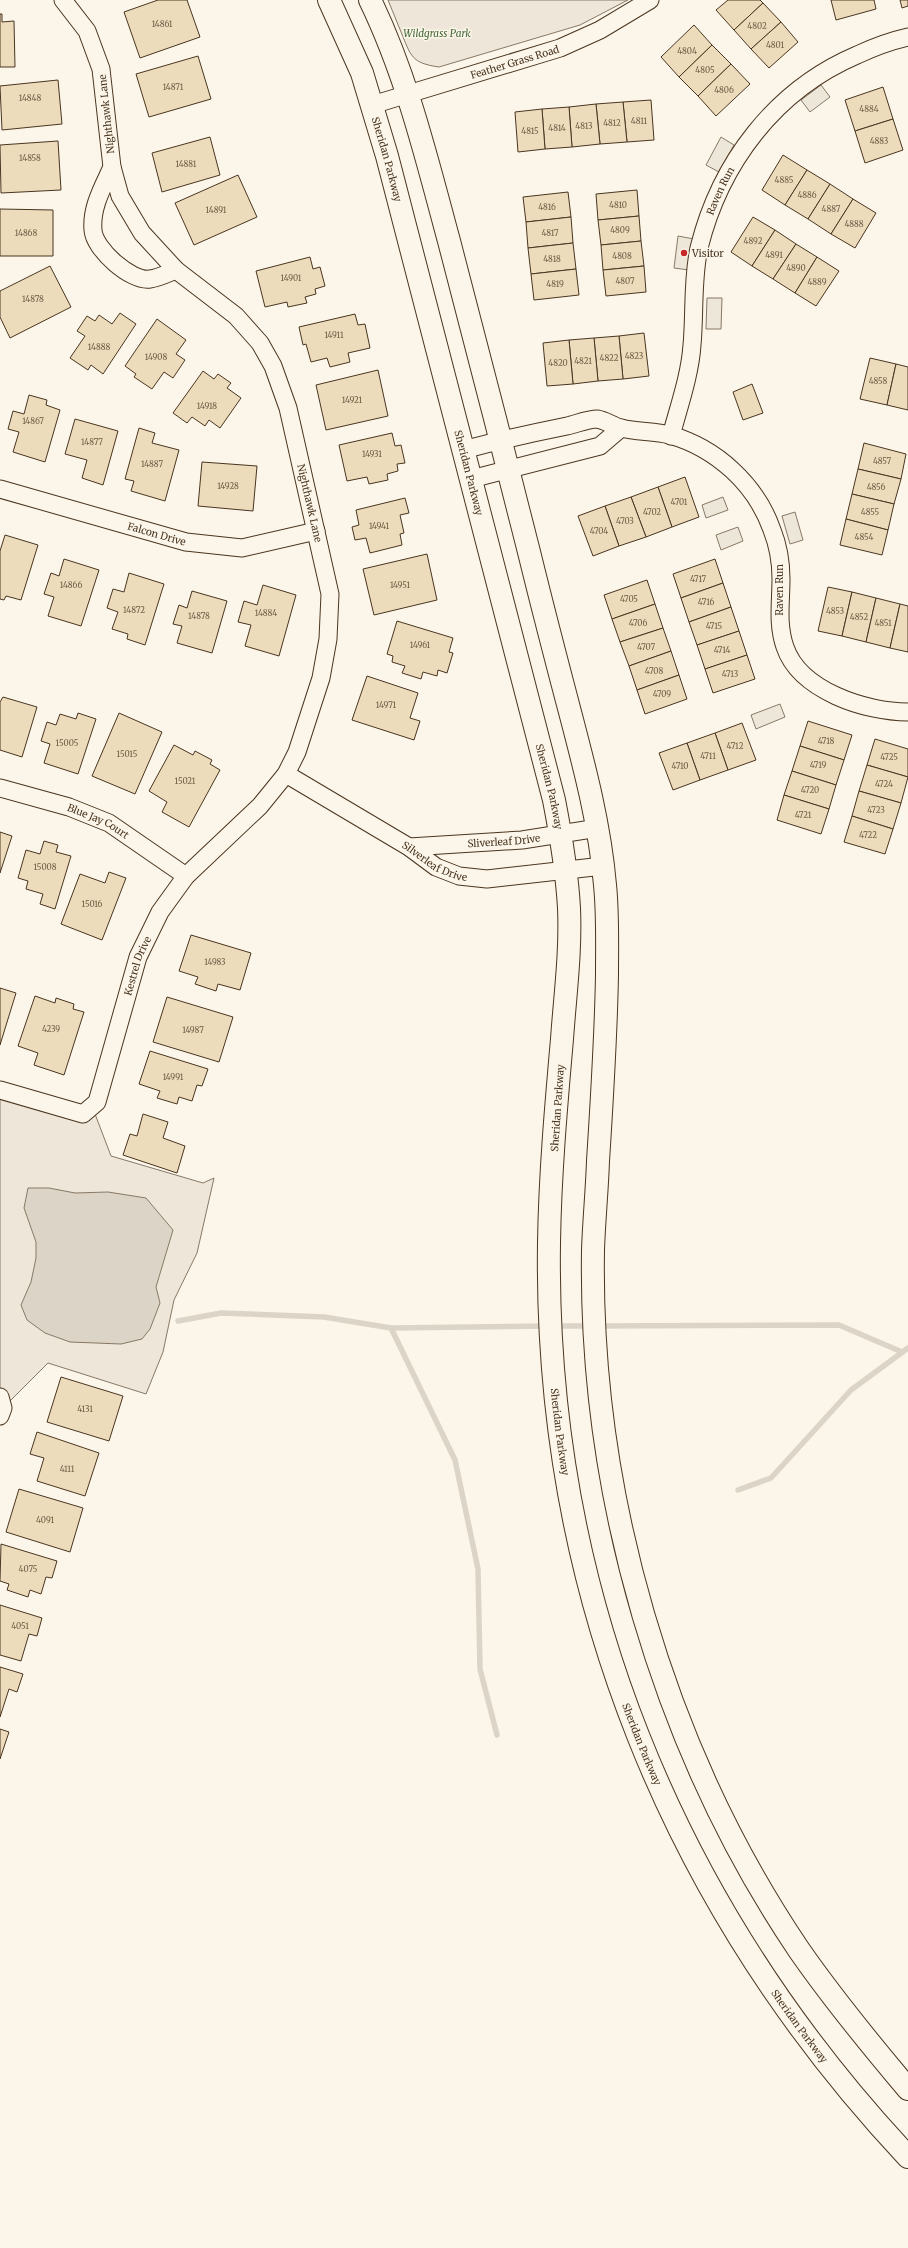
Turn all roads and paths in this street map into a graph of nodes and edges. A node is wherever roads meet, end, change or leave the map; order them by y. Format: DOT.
graph roads {
  1 [pos="63,0"];
  2 [pos="329,0"];
  3 [pos="370,0"];
  4 [pos="650,0"];
  5 [pos="908,37"];
  6 [pos="406,94"];
  7 [pos="372,105"];
  8 [pos="112,166"];
  9 [pos="176,270"];
  10 [pos="621,428"];
  11 [pos="671,436"];
  12 [pos="501,440"];
  13 [pos="463,450"];
  14 [pos="508,469"];
  15 [pos="471,479"];
  16 [pos="0,489"];
  17 [pos="316,531"];
  18 [pos="908,712"];
  19 [pos="286,774"];
  20 [pos="0,788"];
  21 [pos="598,828"];
  22 [pos="561,835"];
  23 [pos="409,847"];
  24 [pos="603,866"];
  25 [pos="565,871"];
  26 [pos="186,876"];
  27 [pos="0,1090"];
  28 [pos="0,1397"];
  29 [pos="0,1416"];
  30 [pos="908,2089"];
  31 [pos="908,2157"];
  1 -- 8 [label="street, Nighthawk Lane"];
  2 -- 7 [label="main road, Sheridan Parkway"];
  3 -- 6 [label="main road"];
  4 -- 6 [label="street, Feather Grass Road"];
  5 -- 11 [label="street, Raven Run"];
  6 -- 7 [label="street, Feather Grass Road"];
  6 -- 12 [label="main road"];
  7 -- 13 [label="main road, Sheridan Parkway"];
  8 -- 9 [label="street, Nighthawk Lane"];
  8 -- 9 [label="street, Nighthawk Lane"];
  9 -- 17 [label="street, Nighthawk Lane"];
  10 -- 11 [label="street, Raven Run"];
  10 -- 12 [label="street, Raven Run"];
  10 -- 14 [label="street"];
  11 -- 18 [label="street, Raven Run"];
  12 -- 13 [label="street, Raven Run"];
  12 -- 14 [label="main road"];
  13 -- 15 [label="main road, Sheridan Parkway"];
  14 -- 15 [label="street"];
  14 -- 21 [label="main road"];
  15 -- 22 [label="main road, Sheridan Parkway"];
  16 -- 17 [label="street, Falcon Drive"];
  17 -- 19 [label="street, Nighthawk Lane"];
  19 -- 23 [label="street, Silverleaf Drive"];
  19 -- 26 [label="street, Kestrel Drive"];
  20 -- 26 [label="street, Blue Jay Court"];
  21 -- 22 [label="street, Sliverleaf Drive"];
  21 -- 24 [label="main road"];
  22 -- 23 [label="street, Sliverleaf Drive"];
  22 -- 25 [label="main road, Sheridan Parkway"];
  23 -- 25 [label="street, Silverleaf Drive"];
  24 -- 25 [label="street, Silverleaf Drive"];
  24 -- 30 [label="main road"];
  25 -- 31 [label="main road, Sheridan Parkway"];
  26 -- 27 [label="street, Kestrel Drive"];
  28 -- 29 [label="street"];
}
